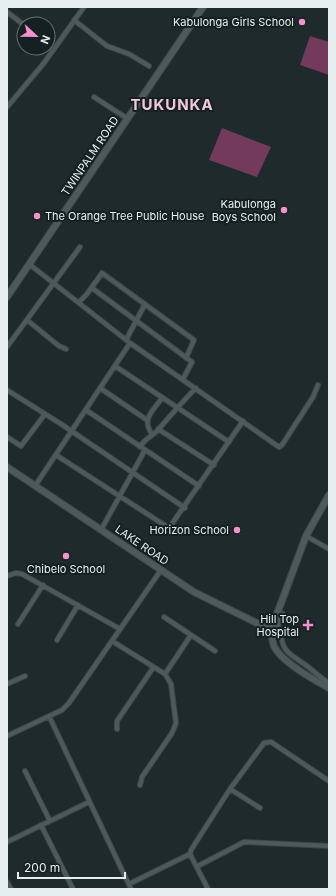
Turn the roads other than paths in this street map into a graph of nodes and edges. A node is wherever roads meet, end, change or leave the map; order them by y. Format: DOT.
graph roads {
  1 [pos="84,7"];
  2 [pos="203,7"];
  3 [pos="7,12"];
  4 [pos="16,19"];
  5 [pos="74,20"];
  6 [pos="149,66"];
  7 [pos="94,97"];
  8 [pos="7,107"];
  9 [pos="128,119"];
  10 [pos="80,247"];
  11 [pos="29,264"];
  12 [pos="54,283"];
  13 [pos="92,288"];
  14 [pos="7,298"];
  15 [pos="79,302"];
  16 [pos="145,304"];
  17 [pos="27,320"];
  18 [pos="136,320"];
  19 [pos="128,341"];
  20 [pos="7,347"];
  21 [pos="66,349"];
  22 [pos="186,358"];
  23 [pos="115,366"];
  24 [pos="183,379"];
  25 [pos="318,385"];
  26 [pos="100,388"];
  27 [pos="196,388"];
  28 [pos="8,393"];
  29 [pos="162,398"];
  30 [pos="176,408"];
  31 [pos="86,410"];
  32 [pos="45,414"];
  33 [pos="147,420"];
  34 [pos="243,421"];
  35 [pos="158,429"];
  36 [pos="72,432"];
  37 [pos="152,434"];
  38 [pos="7,437"];
  39 [pos="229,442"];
  40 [pos="140,447"];
  41 [pos="145,450"];
  42 [pos="56,455"];
  43 [pos="214,465"];
  44 [pos="7,467"];
  45 [pos="132,473"];
  46 [pos="35,486"];
  47 [pos="199,486"];
  48 [pos="329,495"];
  49 [pos="121,496"];
  50 [pos="185,508"];
  51 [pos="101,530"];
  52 [pos="306,536"];
  53 [pos="329,549"];
  54 [pos="161,570"];
  55 [pos="7,576"];
  56 [pos="43,585"];
  57 [pos="78,605"];
  58 [pos="283,614"];
  59 [pos="164,616"];
  60 [pos="18,624"];
  61 [pos="120,629"];
  62 [pos="272,630"];
  63 [pos="191,635"];
  64 [pos="57,640"];
  65 [pos="112,641"];
  66 [pos="215,651"];
  67 [pos="153,668"];
  68 [pos="165,674"];
  69 [pos="25,676"];
  70 [pos="7,684"];
  71 [pos="329,684"];
  72 [pos="329,688"];
  73 [pos="49,716"];
  74 [pos="117,729"];
  75 [pos="7,736"];
  76 [pos="25,771"];
  77 [pos="329,781"];
  78 [pos="140,785"];
  79 [pos="230,789"];
  80 [pos="89,802"];
  81 [pos="260,808"];
  82 [pos="50,821"];
  83 [pos="41,825"];
  84 [pos="7,842"];
  85 [pos="329,846"];
  86 [pos="190,854"];
  87 [pos="198,866"];
  88 [pos="7,882"];
  89 [pos="130,888"];
  90 [pos="11,889"];
  91 [pos="73,889"];
  92 [pos="208,889"];
  1 -- 5 [label="street"];
  2 -- 9 [label="main road, TWINPALM ROAD"];
  3 -- 4 [label="street"];
  5 -- 6 [label="street"];
  5 -- 8 [label="street"];
  7 -- 9 [label="street"];
  9 -- 11 [label="main road, TWINPALM ROAD"];
  10 -- 12 [label="street"];
  11 -- 12 [label="street"];
  11 -- 14 [label="main road, TWINPALM ROAD"];
  12 -- 15 [label="street"];
  12 -- 17 [label="street"];
  13 -- 15 [label="street"];
  13 -- 16 [label="street"];
  13 -- 18 [label="street"];
  15 -- 19 [label="street"];
  16 -- 18 [label="street"];
  16 -- 22 [label="street"];
  17 -- 20 [label="street"];
  17 -- 21 [label="street"];
  18 -- 19 [label="street"];
  18 -- 22 [label="street"];
  19 -- 23 [label="street"];
  19 -- 24 [label="street"];
  22 -- 24 [label="street"];
  23 -- 26 [label="street"];
  23 -- 29 [label="street"];
  24 -- 27 [label="street"];
  25 -- 34 [label="street"];
  26 -- 31 [label="street"];
  26 -- 33 [label="street"];
  27 -- 30 [label="street"];
  27 -- 34 [label="street"];
  28 -- 32 [label="street"];
  29 -- 30 [label="street"];
  29 -- 33 [label="street"];
  30 -- 35 [label="street"];
  30 -- 39 [label="street"];
  31 -- 36 [label="street"];
  31 -- 40 [label="street"];
  32 -- 36 [label="street"];
  32 -- 38 [label="street"];
  33 -- 37 [label="street"];
  34 -- 39 [label="street"];
  35 -- 37 [label="street"];
  35 -- 43 [label="street"];
  36 -- 42 [label="street"];
  36 -- 45 [label="street"];
  37 -- 40 [label="street"];
  39 -- 43 [label="street"];
  40 -- 41 [label="street"];
  41 -- 45 [label="street"];
  41 -- 47 [label="street"];
  42 -- 46 [label="street"];
  42 -- 49 [label="street"];
  43 -- 47 [label="street"];
  44 -- 46 [label="main road, LAKE ROAD"];
  45 -- 49 [label="street"];
  45 -- 50 [label="street"];
  46 -- 51 [label="main road, LAKE ROAD"];
  47 -- 50 [label="street"];
  48 -- 52 [label="main road"];
  49 -- 50 [label="street"];
  49 -- 51 [label="street"];
  51 -- 54 [label="main road, LAKE ROAD"];
  52 -- 53 [label="street"];
  52 -- 62 [label="main road"];
  54 -- 61 [label="street"];
  54 -- 62 [label="main road, LAKE ROAD"];
  55 -- 56 [label="street"];
  56 -- 57 [label="street"];
  56 -- 60 [label="street"];
  57 -- 61 [label="street"];
  57 -- 64 [label="street"];
  58 -- 71 [label="street"];
  59 -- 63 [label="street"];
  61 -- 65 [label="street"];
  62 -- 72 [label="main road"];
  63 -- 66 [label="street"];
  63 -- 68 [label="street"];
  65 -- 67 [label="street"];
  65 -- 73 [label="street"];
  67 -- 68 [label="street"];
  67 -- 74 [label="street"];
  68 -- 78 [label="street"];
  69 -- 70 [label="street"];
  73 -- 75 [label="street"];
  73 -- 80 [label="street"];
  76 -- 82 [label="street"];
  77 -- 79 [label="street"];
  79 -- 81 [label="street"];
  79 -- 86 [label="street"];
  80 -- 82 [label="street"];
  80 -- 89 [label="street"];
  82 -- 83 [label="street"];
  83 -- 84 [label="street"];
  83 -- 91 [label="street"];
  85 -- 87 [label="street"];
  86 -- 87 [label="street"];
  86 -- 89 [label="street"];
  87 -- 92 [label="street"];
  88 -- 90 [label="street"];
}
